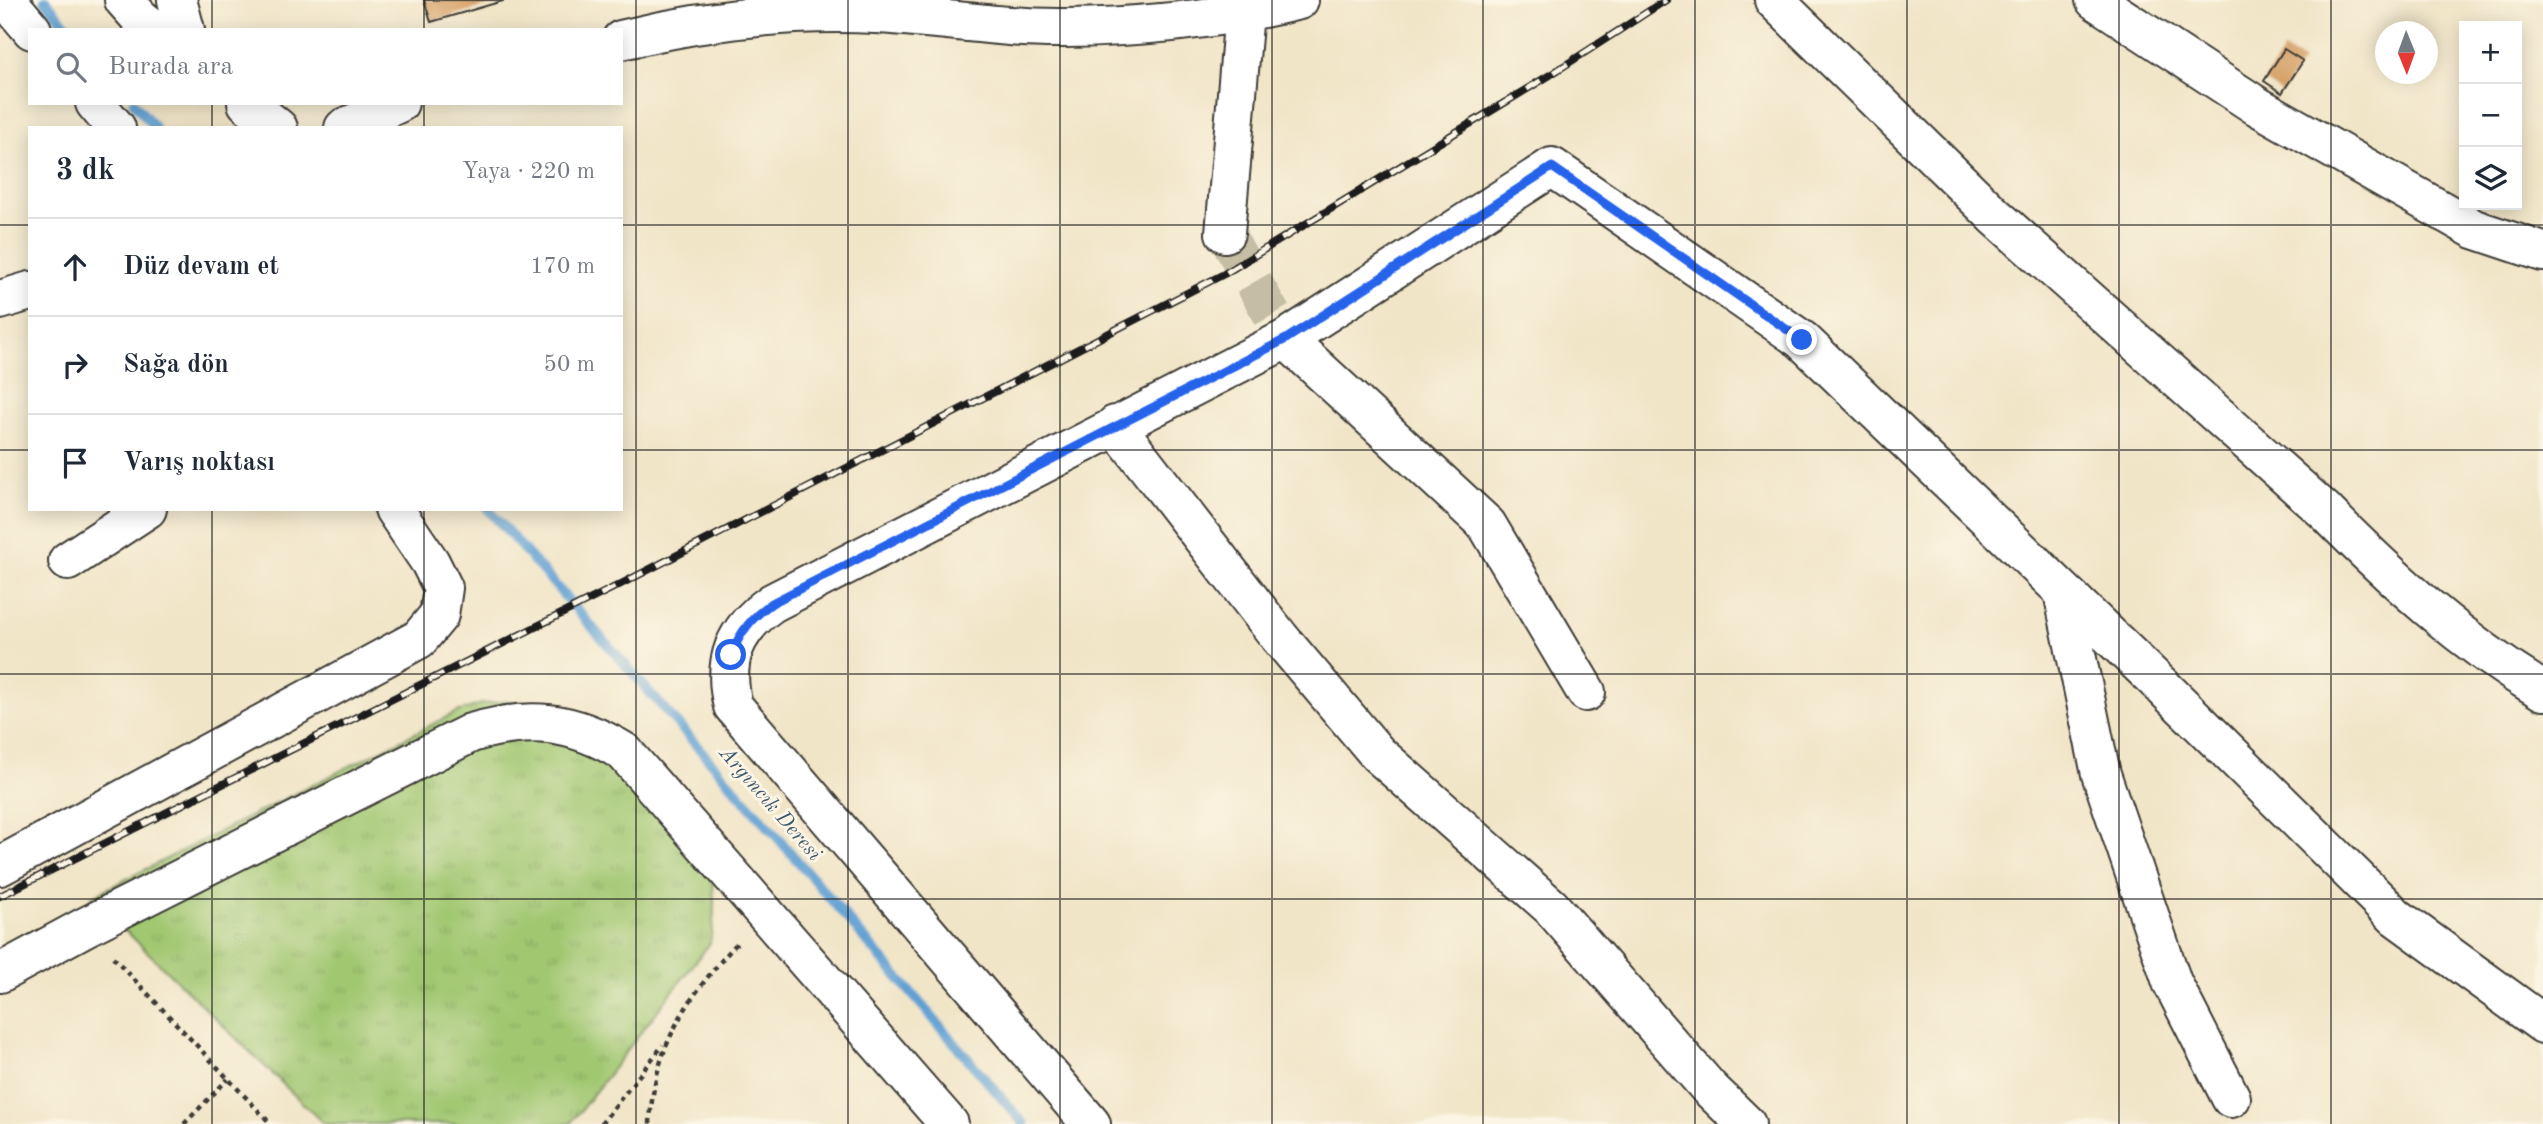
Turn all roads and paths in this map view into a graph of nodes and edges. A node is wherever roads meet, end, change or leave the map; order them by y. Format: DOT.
graph roads {
  1 [pos="7,0"];
  2 [pos="124,0"];
  3 [pos="177,0"];
  4 [pos="1299,0"];
  5 [pos="1774,0"];
  6 [pos="2095,0"];
  7 [pos="1244,12"];
  8 [pos="30,28"];
  9 [pos="152,28"];
  10 [pos="184,28"];
  11 [pos="623,40"];
  12 [pos="97,105"];
  13 [pos="249,105"];
  14 [pos="395,105"];
  15 [pos="114,126"];
  16 [pos="276,126"];
  17 [pos="348,126"];
  18 [pos="1225,233"];
  19 [pos="2543,253"];
  20 [pos="28,293"];
  21 [pos="0,300"];
  22 [pos="1286,339"];
  23 [pos="1115,425"];
  24 [pos="144,511"];
  25 [pos="395,511"];
  26 [pos="68,561"];
  27 [pos="2063,592"];
  28 [pos="2543,691"];
  29 [pos="1586,692"];
  30 [pos="0,866"];
  31 [pos="765,912"];
  32 [pos="85,927"];
  33 [pos="0,973"];
  34 [pos="2543,1024"];
  35 [pos="666,1042"];
  36 [pos="228,1079"];
  37 [pos="2231,1098"];
  38 [pos="184,1124"];
  39 [pos="271,1124"];
  40 [pos="601,1124"];
  41 [pos="650,1124"];
  42 [pos="948,1124"];
  43 [pos="1091,1124"];
  44 [pos="1746,1124"];
  1 -- 8 [label="street"];
  2 -- 9 [label="street"];
  3 -- 10 [label="street"];
  4 -- 7 [label="street"];
  5 -- 28 [label="street"];
  6 -- 19 [label="street"];
  7 -- 11 [label="street"];
  7 -- 18 [label="street"];
  12 -- 15 [label="street"];
  13 -- 16 [label="street"];
  14 -- 17 [label="street"];
  20 -- 21 [label="street"];
  22 -- 23 [label="street"];
  22 -- 27 [label="street"];
  22 -- 29 [label="street"];
  23 -- 43 [label="street"];
  23 -- 44 [label="street"];
  24 -- 26 [label="street"];
  25 -- 30 [label="street"];
  27 -- 34 [label="street"];
  27 -- 37 [label="street"];
  31 -- 32 [label="street"];
  31 -- 35 [label="path"];
  31 -- 42 [label="street"];
  32 -- 33 [label="street"];
  32 -- 36 [label="path"];
  35 -- 40 [label="path"];
  35 -- 41 [label="path"];
  36 -- 38 [label="path"];
  36 -- 39 [label="path"];
}
